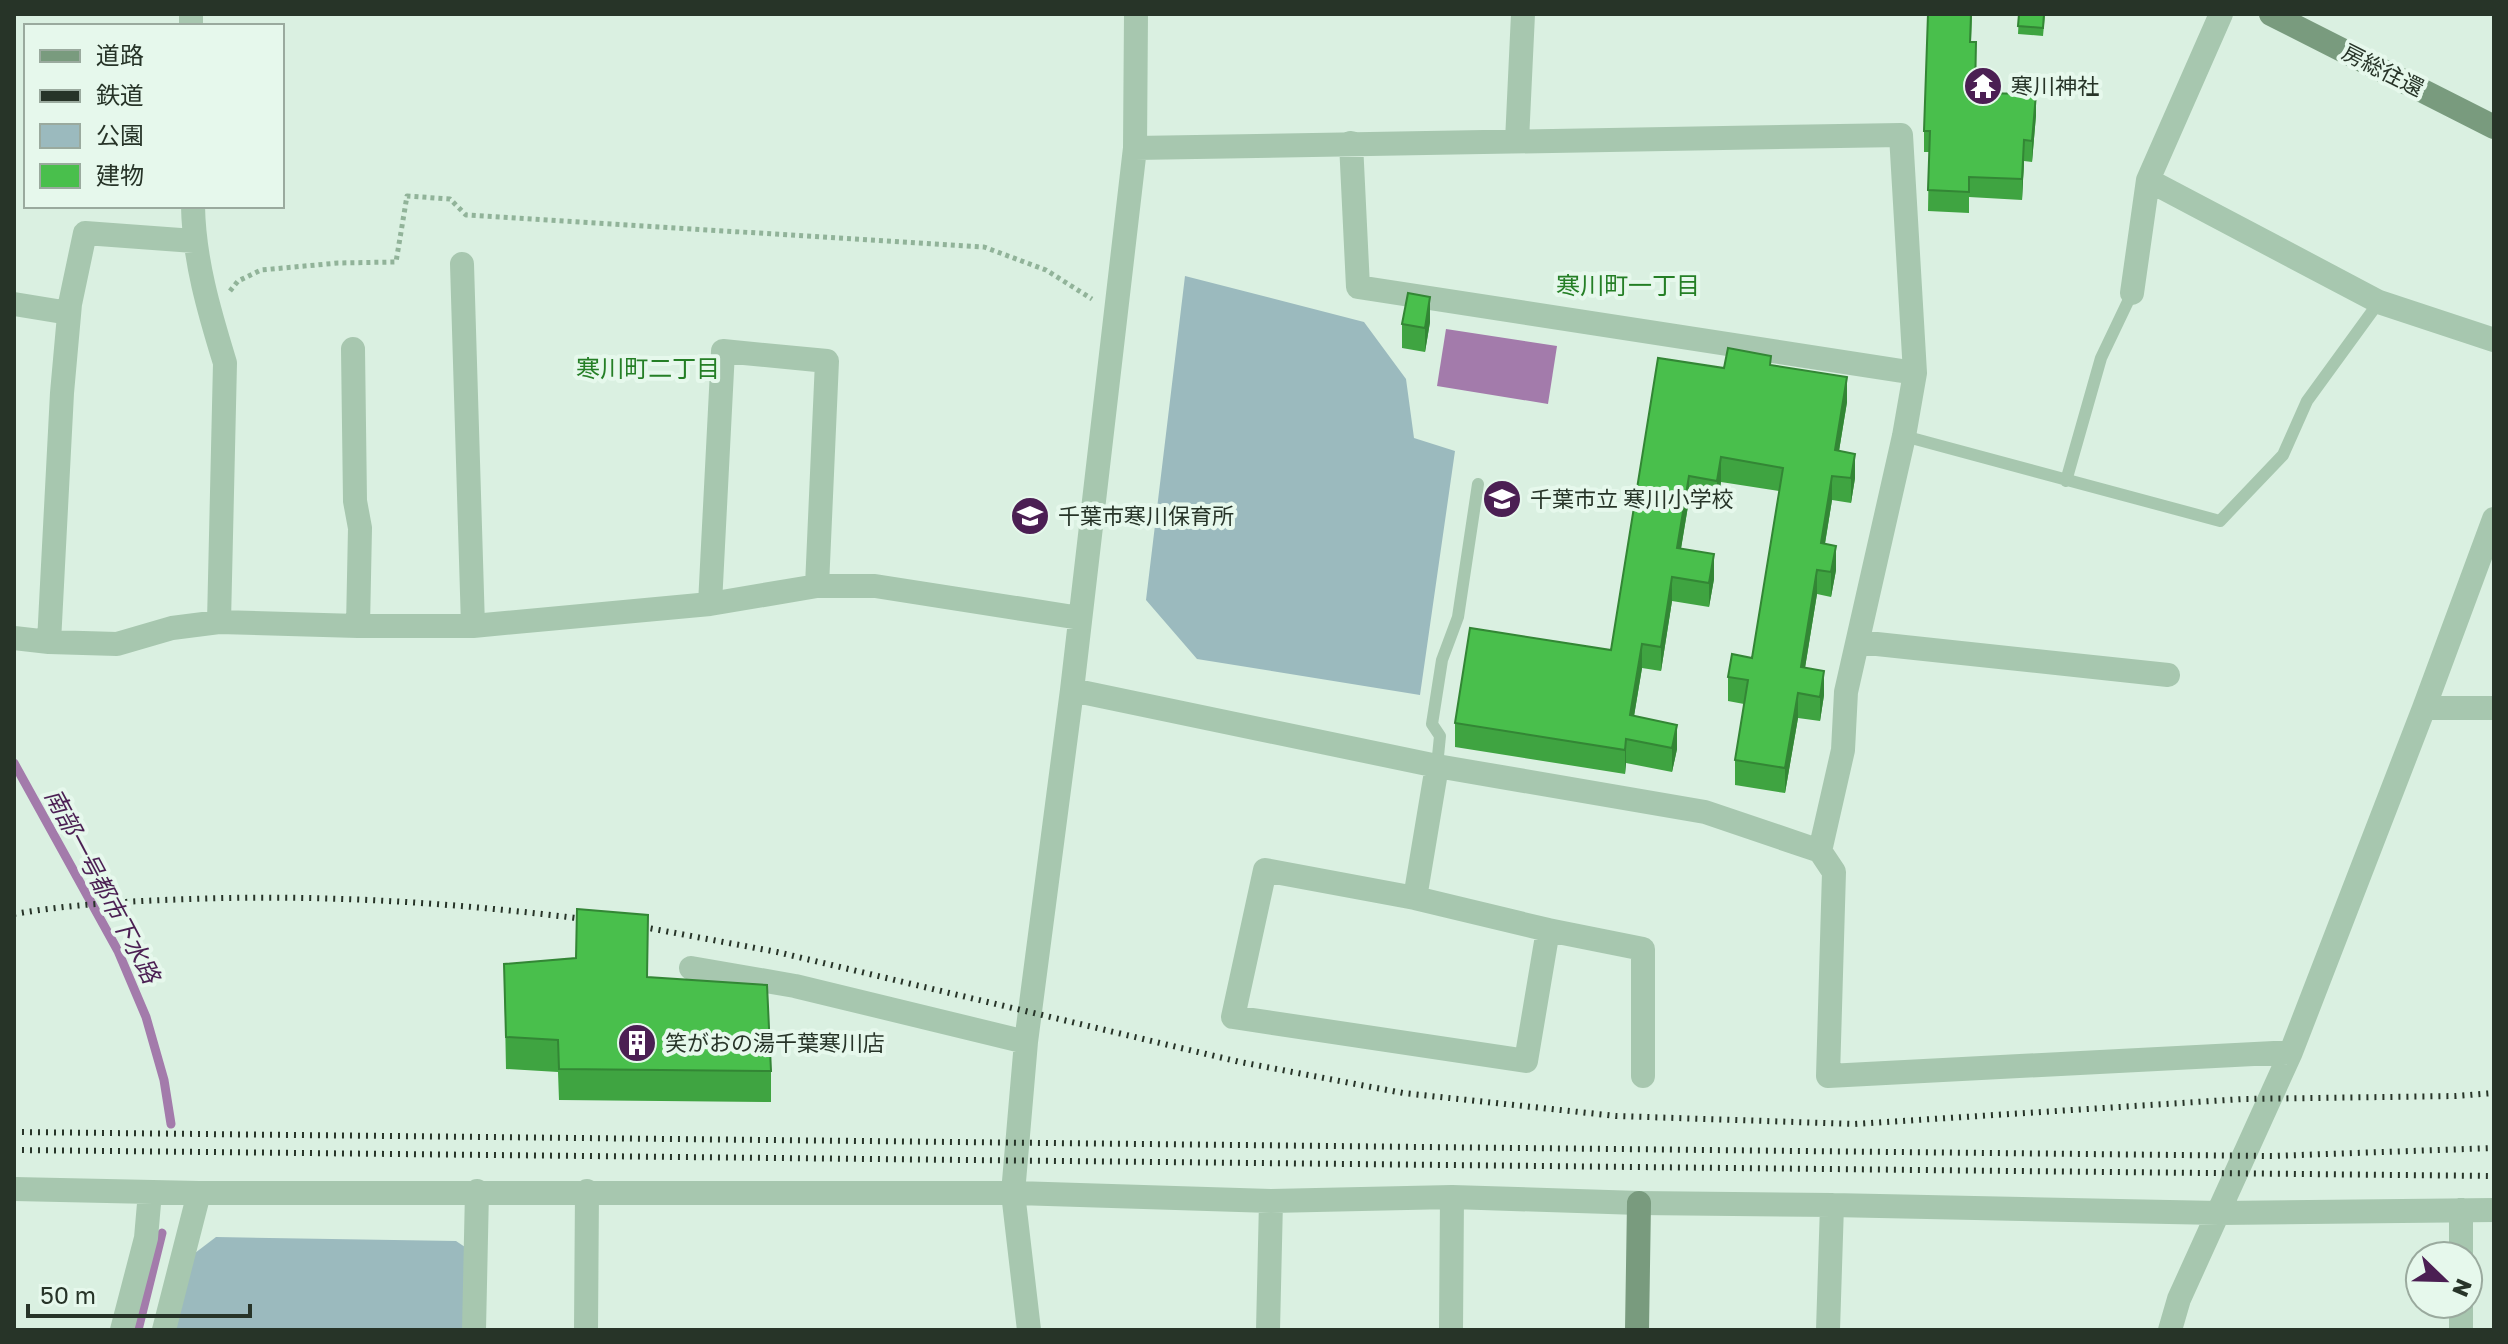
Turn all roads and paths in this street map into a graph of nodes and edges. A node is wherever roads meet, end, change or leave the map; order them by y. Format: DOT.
graph roads {
  1 [pos="1136,14"];
  2 [pos="1523,14"];
  3 [pos="2221,14"];
  4 [pos="2271,14"];
  5 [pos="2494,127"];
  6 [pos="1517,141"];
  7 [pos="1351,143"];
  8 [pos="1135,148"];
  9 [pos="2148,180"];
  10 [pos="193,208"];
  11 [pos="194,241"];
  12 [pos="462,264"];
  13 [pos="2132,293"];
  14 [pos="2379,302"];
  15 [pos="14,304"];
  16 [pos="69,313"];
  17 [pos="213,323"];
  18 [pos="1113,324"];
  19 [pos="2494,340"];
  20 [pos="353,349"];
  21 [pos="1915,373"];
  22 [pos="1904,436"];
  23 [pos="2066,481"];
  24 [pos="1478,484"];
  25 [pos="2494,519"];
  26 [pos="817,586"];
  27 [pos="710,604"];
  28 [pos="1080,618"];
  29 [pos="219,622"];
  30 [pos="358,626"];
  31 [pos="473,626"];
  32 [pos="14,638"];
  33 [pos="49,642"];
  34 [pos="1858,642"];
  35 [pos="2168,675"];
  36 [pos="1072,690"];
  37 [pos="2424,708"];
  38 [pos="2494,708"];
  39 [pos="1437,766"];
  40 [pos="1820,851"];
  41 [pos="1415,898"];
  42 [pos="1548,930"];
  43 [pos="691,968"];
  44 [pos="1026,1042"];
  45 [pos="2291,1052"];
  46 [pos="1643,1076"];
  47 [pos="14,1189"];
  48 [pos="477,1191"];
  49 [pos="587,1191"];
  50 [pos="150,1192"];
  51 [pos="199,1193"];
  52 [pos="1013,1193"];
  53 [pos="1452,1197"];
  54 [pos="1271,1201"];
  55 [pos="1639,1203"];
  56 [pos="1832,1205"];
  57 [pos="2461,1210"];
  58 [pos="2494,1210"];
  59 [pos="2219,1213"];
  60 [pos="2461,1240"];
  61 [pos="122,1330"];
  62 [pos="164,1330"];
  63 [pos="474,1330"];
  64 [pos="586,1330"];
  65 [pos="1029,1330"];
  66 [pos="1268,1330"];
  67 [pos="1451,1330"];
  68 [pos="1637,1330"];
  69 [pos="1828,1330"];
  70 [pos="2170,1330"];
  1 -- 8 [label="street"];
  2 -- 6 [label="street"];
  3 -- 9 [label="street"];
  4 -- 5 [label="street, 房総往還"];
  6 -- 7 [label="street"];
  6 -- 21 [label="street"];
  7 -- 8 [label="street"];
  7 -- 21 [label="street"];
  8 -- 18 [label="street"];
  9 -- 13 [label="street"];
  9 -- 14 [label="street"];
  10 -- 11 [label="street"];
  11 -- 16 [label="street"];
  11 -- 17 [label="street"];
  12 -- 31 [label="street"];
  13 -- 23 [label="lane"];
  14 -- 19 [label="street"];
  14 -- 23 [label="lane"];
  15 -- 16 [label="street"];
  16 -- 33 [label="street"];
  17 -- 18 [label="path"];
  17 -- 29 [label="street"];
  18 -- 28 [label="street"];
  20 -- 30 [label="street"];
  21 -- 22 [label="street"];
  22 -- 23 [label="lane"];
  22 -- 34 [label="street"];
  24 -- 39 [label="lane"];
  25 -- 37 [label="street"];
  26 -- 27 [label="street"];
  26 -- 27 [label="street"];
  26 -- 28 [label="street"];
  27 -- 31 [label="street"];
  28 -- 36 [label="street"];
  29 -- 30 [label="street"];
  29 -- 33 [label="street"];
  30 -- 31 [label="street"];
  32 -- 33 [label="street"];
  34 -- 35 [label="street"];
  34 -- 40 [label="street"];
  36 -- 39 [label="street"];
  36 -- 44 [label="street"];
  37 -- 38 [label="street"];
  37 -- 45 [label="street"];
  39 -- 40 [label="street"];
  39 -- 41 [label="street"];
  40 -- 45 [label="street"];
  41 -- 42 [label="street"];
  41 -- 42 [label="street"];
  42 -- 46 [label="street"];
  43 -- 44 [label="street"];
  44 -- 52 [label="street"];
  45 -- 59 [label="street"];
  47 -- 50 [label="street"];
  48 -- 49 [label="street"];
  48 -- 51 [label="street"];
  48 -- 63 [label="street"];
  49 -- 52 [label="street"];
  49 -- 64 [label="street"];
  50 -- 51 [label="street"];
  50 -- 61 [label="street"];
  51 -- 62 [label="street"];
  52 -- 54 [label="street"];
  52 -- 65 [label="street"];
  53 -- 54 [label="street"];
  53 -- 55 [label="street"];
  53 -- 67 [label="street"];
  54 -- 66 [label="street"];
  55 -- 56 [label="street"];
  55 -- 68 [label="street"];
  56 -- 59 [label="street"];
  56 -- 69 [label="street"];
  57 -- 58 [label="street"];
  57 -- 59 [label="street"];
  57 -- 60 [label="street"];
  59 -- 70 [label="street"];
}
